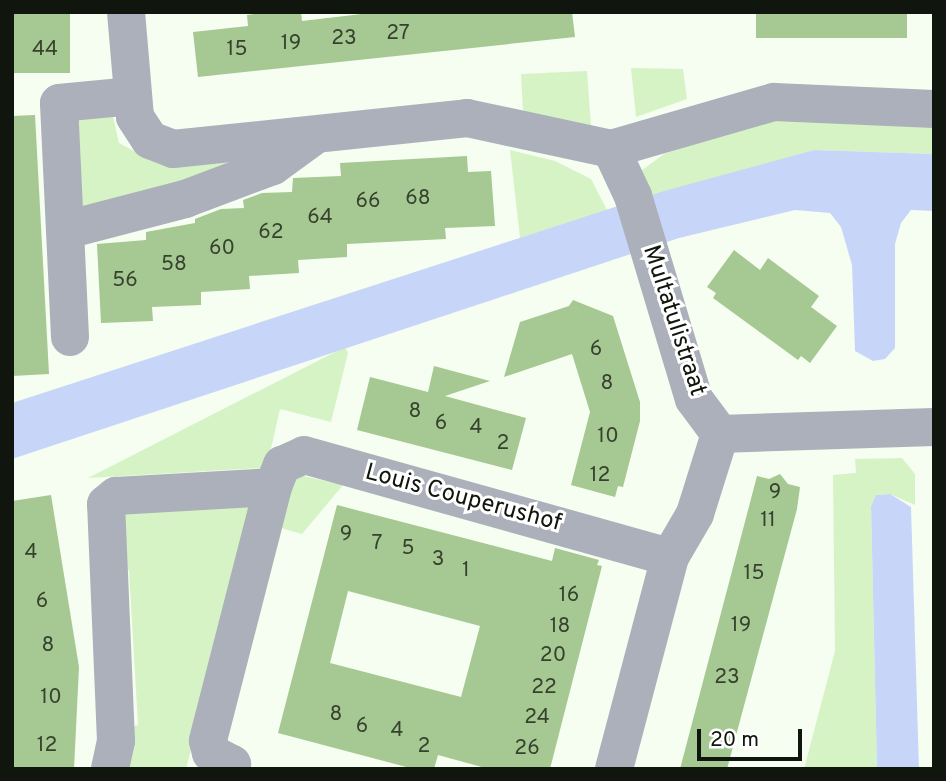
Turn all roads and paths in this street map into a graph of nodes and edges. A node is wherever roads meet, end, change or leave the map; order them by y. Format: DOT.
graph roads {
  1 [pos="126,12"];
  2 [pos="132,96"];
  3 [pos="934,109"];
  4 [pos="315,135"];
  5 [pos="611,149"];
  6 [pos="66,230"];
  7 [pos="71,337"];
  8 [pos="934,427"];
  9 [pos="720,434"];
  10 [pos="272,487"];
  11 [pos="670,557"];
  12 [pos="239,767"];
  13 [pos="110,769"];
  14 [pos="614,769"];
  1 -- 2 [label="street"];
  2 -- 4 [label="street"];
  2 -- 6 [label="street"];
  3 -- 5 [label="street"];
  4 -- 5 [label="street"];
  4 -- 6 [label="street"];
  5 -- 9 [label="street, Multatulistraat"];
  6 -- 7 [label="street"];
  8 -- 9 [label="street"];
  9 -- 11 [label="street"];
  10 -- 11 [label="street, Louis Couperushof"];
  10 -- 12 [label="street"];
  10 -- 13 [label="street"];
  11 -- 14 [label="street"];
}
